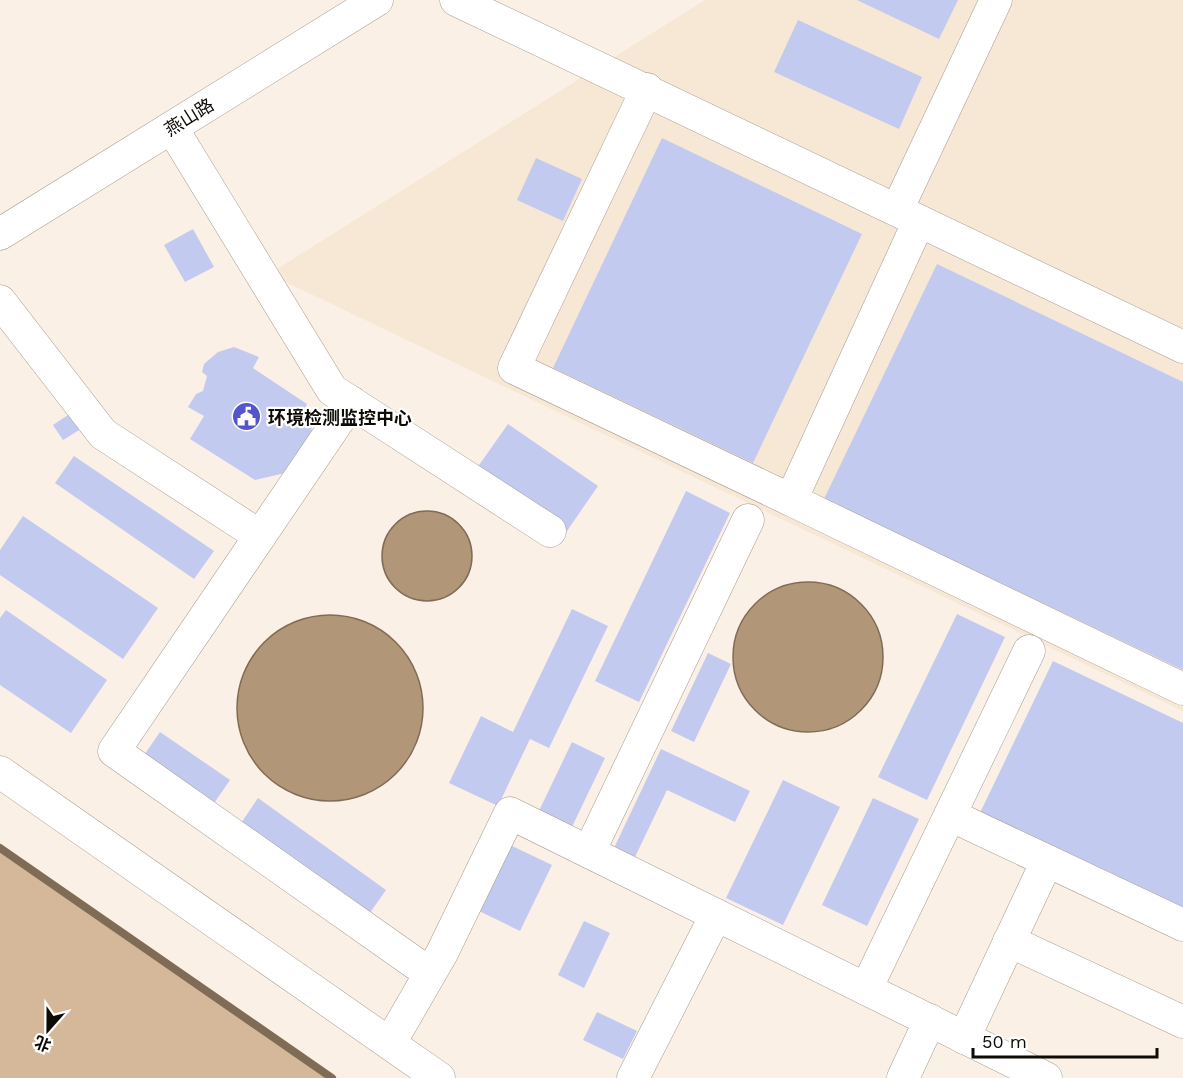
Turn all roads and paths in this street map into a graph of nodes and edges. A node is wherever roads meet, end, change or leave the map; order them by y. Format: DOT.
graph roads {
  1 [pos="377,0"];
  2 [pos="456,0"];
  3 [pos="996,0"];
  4 [pos="647,89"];
  5 [pos="172,128"];
  6 [pos="908,216"];
  7 [pos="0,234"];
  8 [pos="0,301"];
  9 [pos="1183,347"];
  10 [pos="351,402"];
  11 [pos="791,500"];
  12 [pos="748,520"];
  13 [pos="550,531"];
  14 [pos="260,536"];
  15 [pos="1029,651"];
  16 [pos="1183,689"];
  17 [pos="0,772"];
  18 [pos="950,815"];
  19 [pos="589,852"];
  20 [pos="1047,861"];
  21 [pos="716,915"];
  22 [pos="1183,926"];
  23 [pos="1009,941"];
  24 [pos="429,973"];
  25 [pos="866,989"];
  26 [pos="930,1020"];
  27 [pos="1183,1022"];
  28 [pos="964,1038"];
  29 [pos="390,1043"];
  30 [pos="439,1078"];
  31 [pos="633,1078"];
  32 [pos="903,1078"];
  33 [pos="1046,1078"];
  1 -- 5 [label="street, 燕山路"];
  2 -- 4 [label="street"];
  3 -- 6 [label="street"];
  4 -- 6 [label="street"];
  4 -- 11 [label="street"];
  5 -- 7 [label="street, 燕山路"];
  5 -- 10 [label="street"];
  6 -- 9 [label="street"];
  6 -- 11 [label="street"];
  8 -- 14 [label="street"];
  10 -- 13 [label="street"];
  10 -- 14 [label="street"];
  11 -- 16 [label="street"];
  12 -- 19 [label="street"];
  14 -- 24 [label="street"];
  15 -- 18 [label="street"];
  17 -- 29 [label="street"];
  18 -- 20 [label="street"];
  18 -- 25 [label="street"];
  19 -- 21 [label="street"];
  19 -- 24 [label="street"];
  20 -- 22 [label="street"];
  20 -- 23 [label="street"];
  21 -- 25 [label="street"];
  21 -- 31 [label="street"];
  23 -- 27 [label="street"];
  23 -- 28 [label="street"];
  24 -- 29 [label="street"];
  25 -- 26 [label="street"];
  26 -- 28 [label="street"];
  26 -- 32 [label="street"];
  28 -- 33 [label="street"];
  29 -- 30 [label="street"];
}
